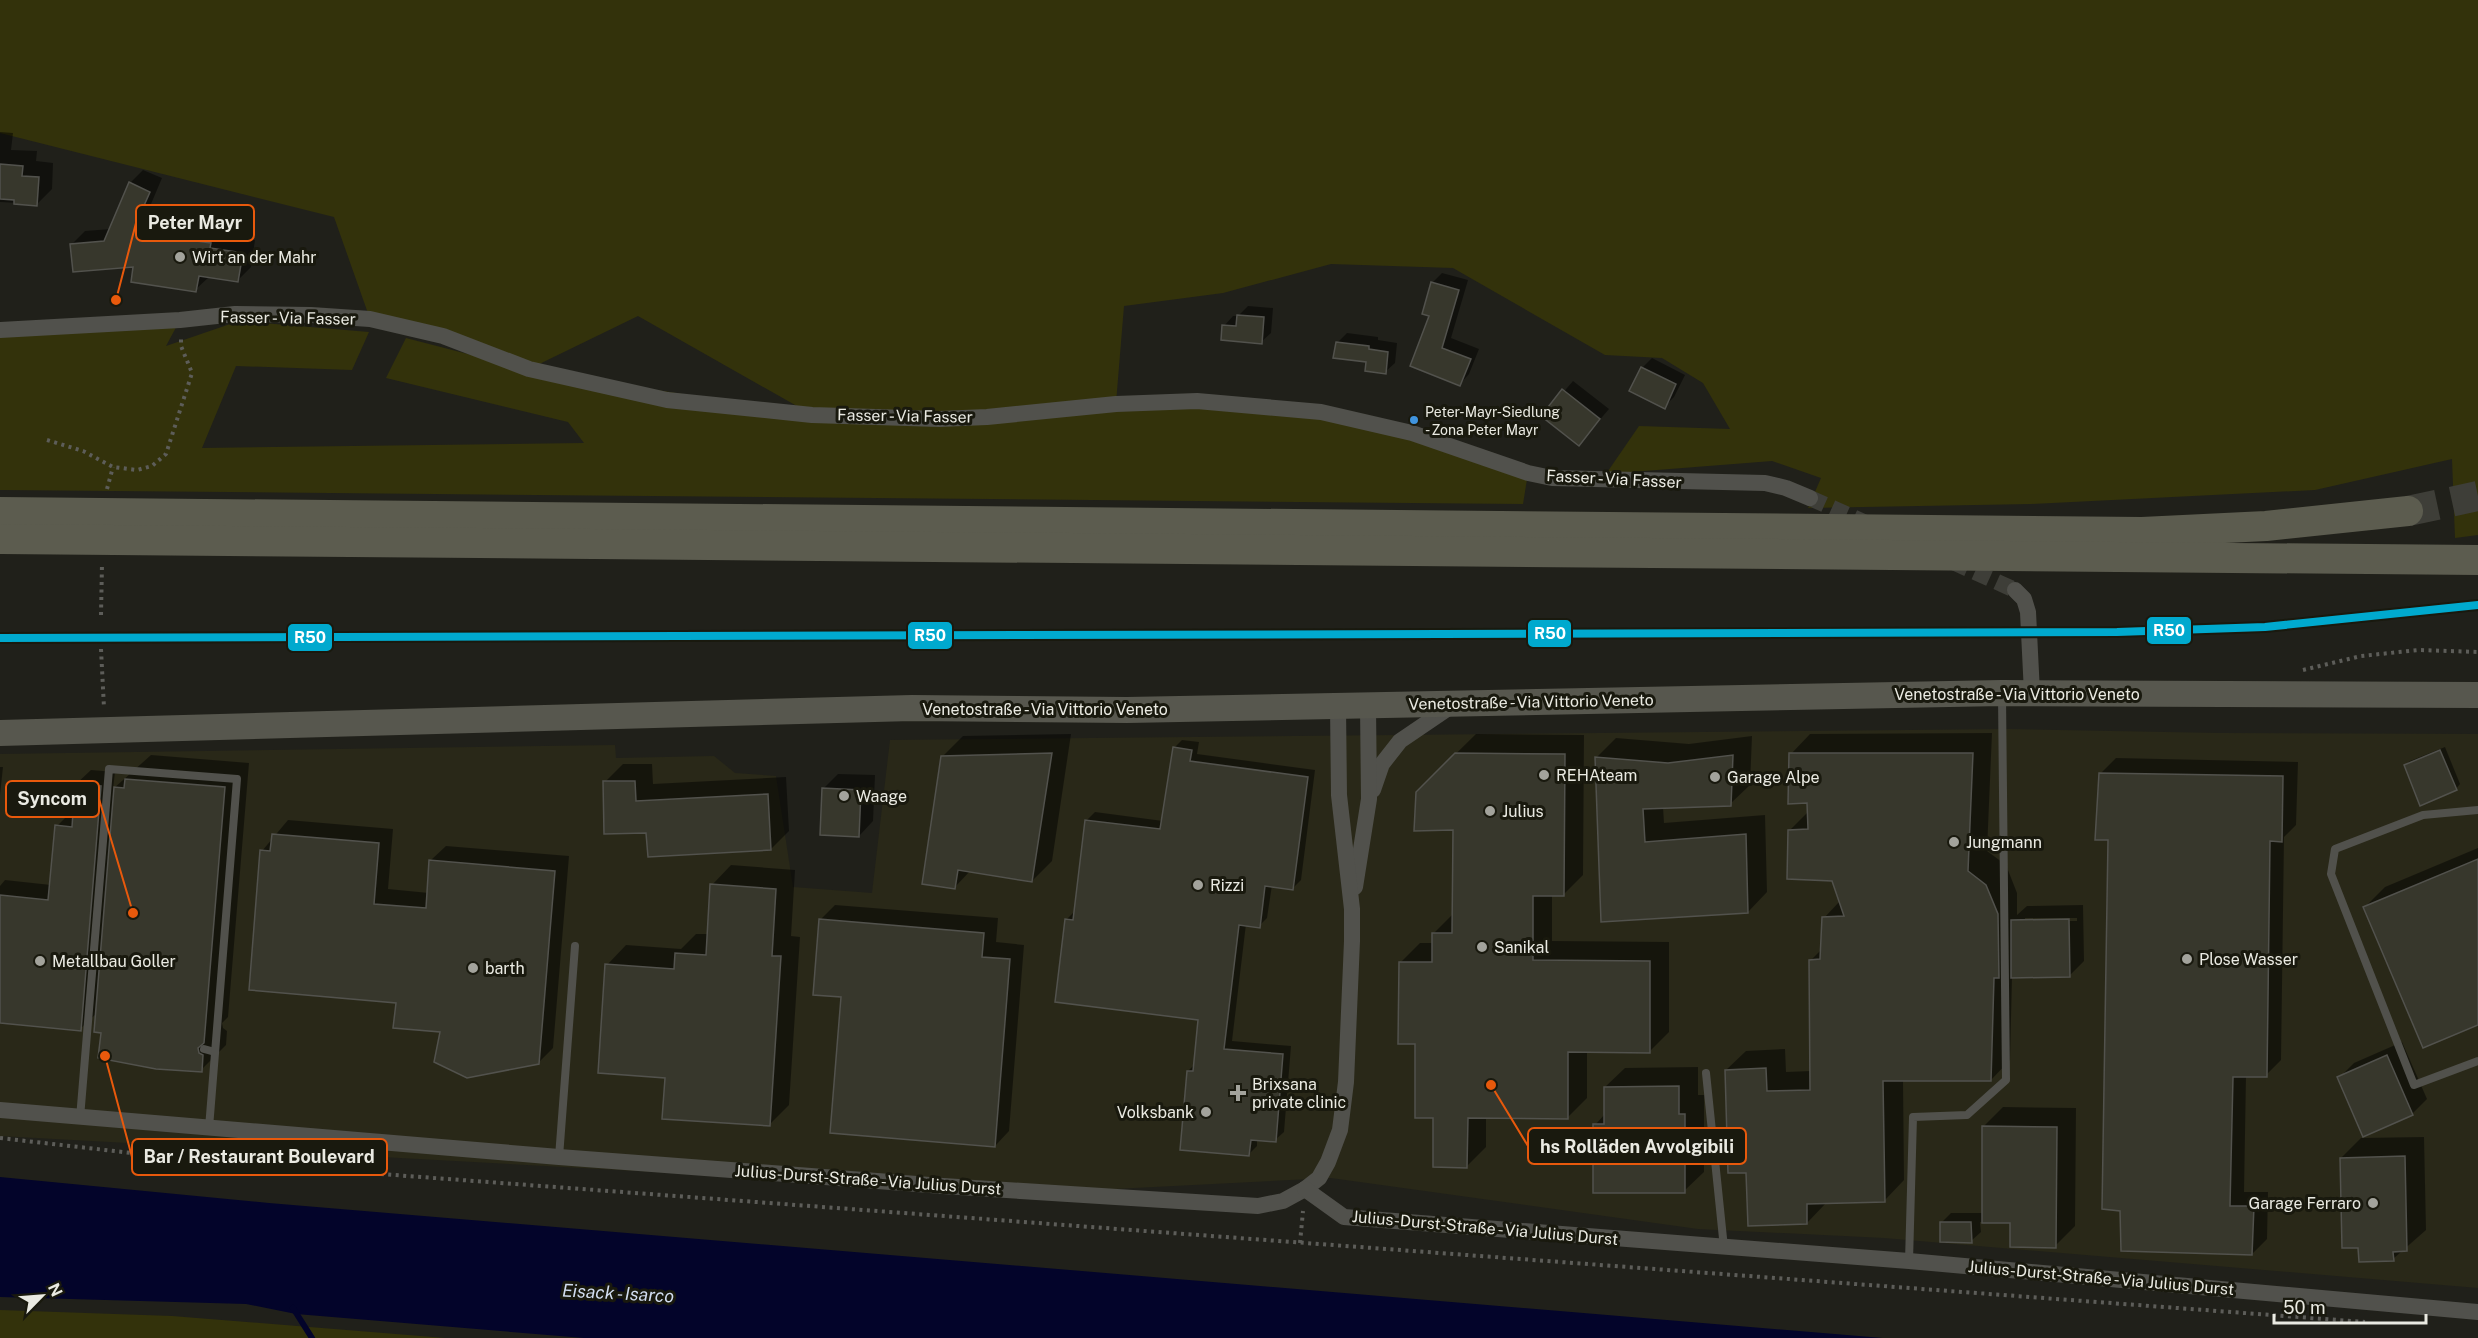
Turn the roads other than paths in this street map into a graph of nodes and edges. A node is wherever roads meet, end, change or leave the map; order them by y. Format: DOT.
graph roads {
  1 [pos="0,330"];
  2 [pos="1810,498"];
  3 [pos="2408,511"];
  4 [pos="0,512"];
  5 [pos="0,539"];
  6 [pos="2478,560"];
  7 [pos="2015,590"];
  8 [pos="2002,693"];
  9 [pos="2032,693"];
  10 [pos="2478,695"];
  11 [pos="1455,703"];
  12 [pos="1338,706"];
  13 [pos="1368,706"];
  14 [pos="0,733"];
  15 [pos="1370,799"];
  16 [pos="2478,810"];
  17 [pos="1352,909"];
  18 [pos="575,946"];
  19 [pos="204,1049"];
  20 [pos="215,1052"];
  21 [pos="2478,1061"];
  22 [pos="1706,1073"];
  23 [pos="0,1110"];
  24 [pos="80,1118"];
  25 [pos="209,1129"];
  26 [pos="559,1157"];
  27 [pos="1305,1190"];
  28 [pos="1724,1248"];
  29 [pos="1909,1262"];
  30 [pos="2478,1311"];
  1 -- 2 [label="street, Fasser - Via Fasser"];
  3 -- 4 [label="highway"];
  5 -- 6 [label="highway"];
  7 -- 9 [label="street"];
  8 -- 9 [label="main road, Venetostraße - Via Vittorio Veneto"];
  8 -- 11 [label="main road, Venetostraße - Via Vittorio Veneto"];
  8 -- 29 [label="lane"];
  9 -- 10 [label="main road, Venetostraße - Via Vittorio Veneto"];
  11 -- 13 [label="main road, Venetostraße - Via Vittorio Veneto"];
  11 -- 15 [label="street"];
  12 -- 13 [label="main road, Venetostraße - Via Vittorio Veneto"];
  12 -- 14 [label="main road, Venetostraße - Via Vittorio Veneto"];
  12 -- 17 [label="street"];
  13 -- 15 [label="street"];
  15 -- 17 [label="street"];
  16 -- 21 [label="lane"];
  17 -- 27 [label="street"];
  18 -- 26 [label="lane"];
  19 -- 20 [label="lane"];
  20 -- 24 [label="lane"];
  20 -- 25 [label="lane"];
  22 -- 28 [label="lane"];
  23 -- 24 [label="street, Julius-Durst-Straße - Via Julius Durst"];
  24 -- 25 [label="street, Julius-Durst-Straße - Via Julius Durst"];
  25 -- 26 [label="street, Julius-Durst-Straße - Via Julius Durst"];
  26 -- 27 [label="street, Julius-Durst-Straße - Via Julius Durst"];
  27 -- 28 [label="street, Julius-Durst-Straße - Via Julius Durst"];
  28 -- 29 [label="street, Julius-Durst-Straße - Via Julius Durst"];
  29 -- 30 [label="street, Julius-Durst-Straße - Via Julius Durst"];
}
